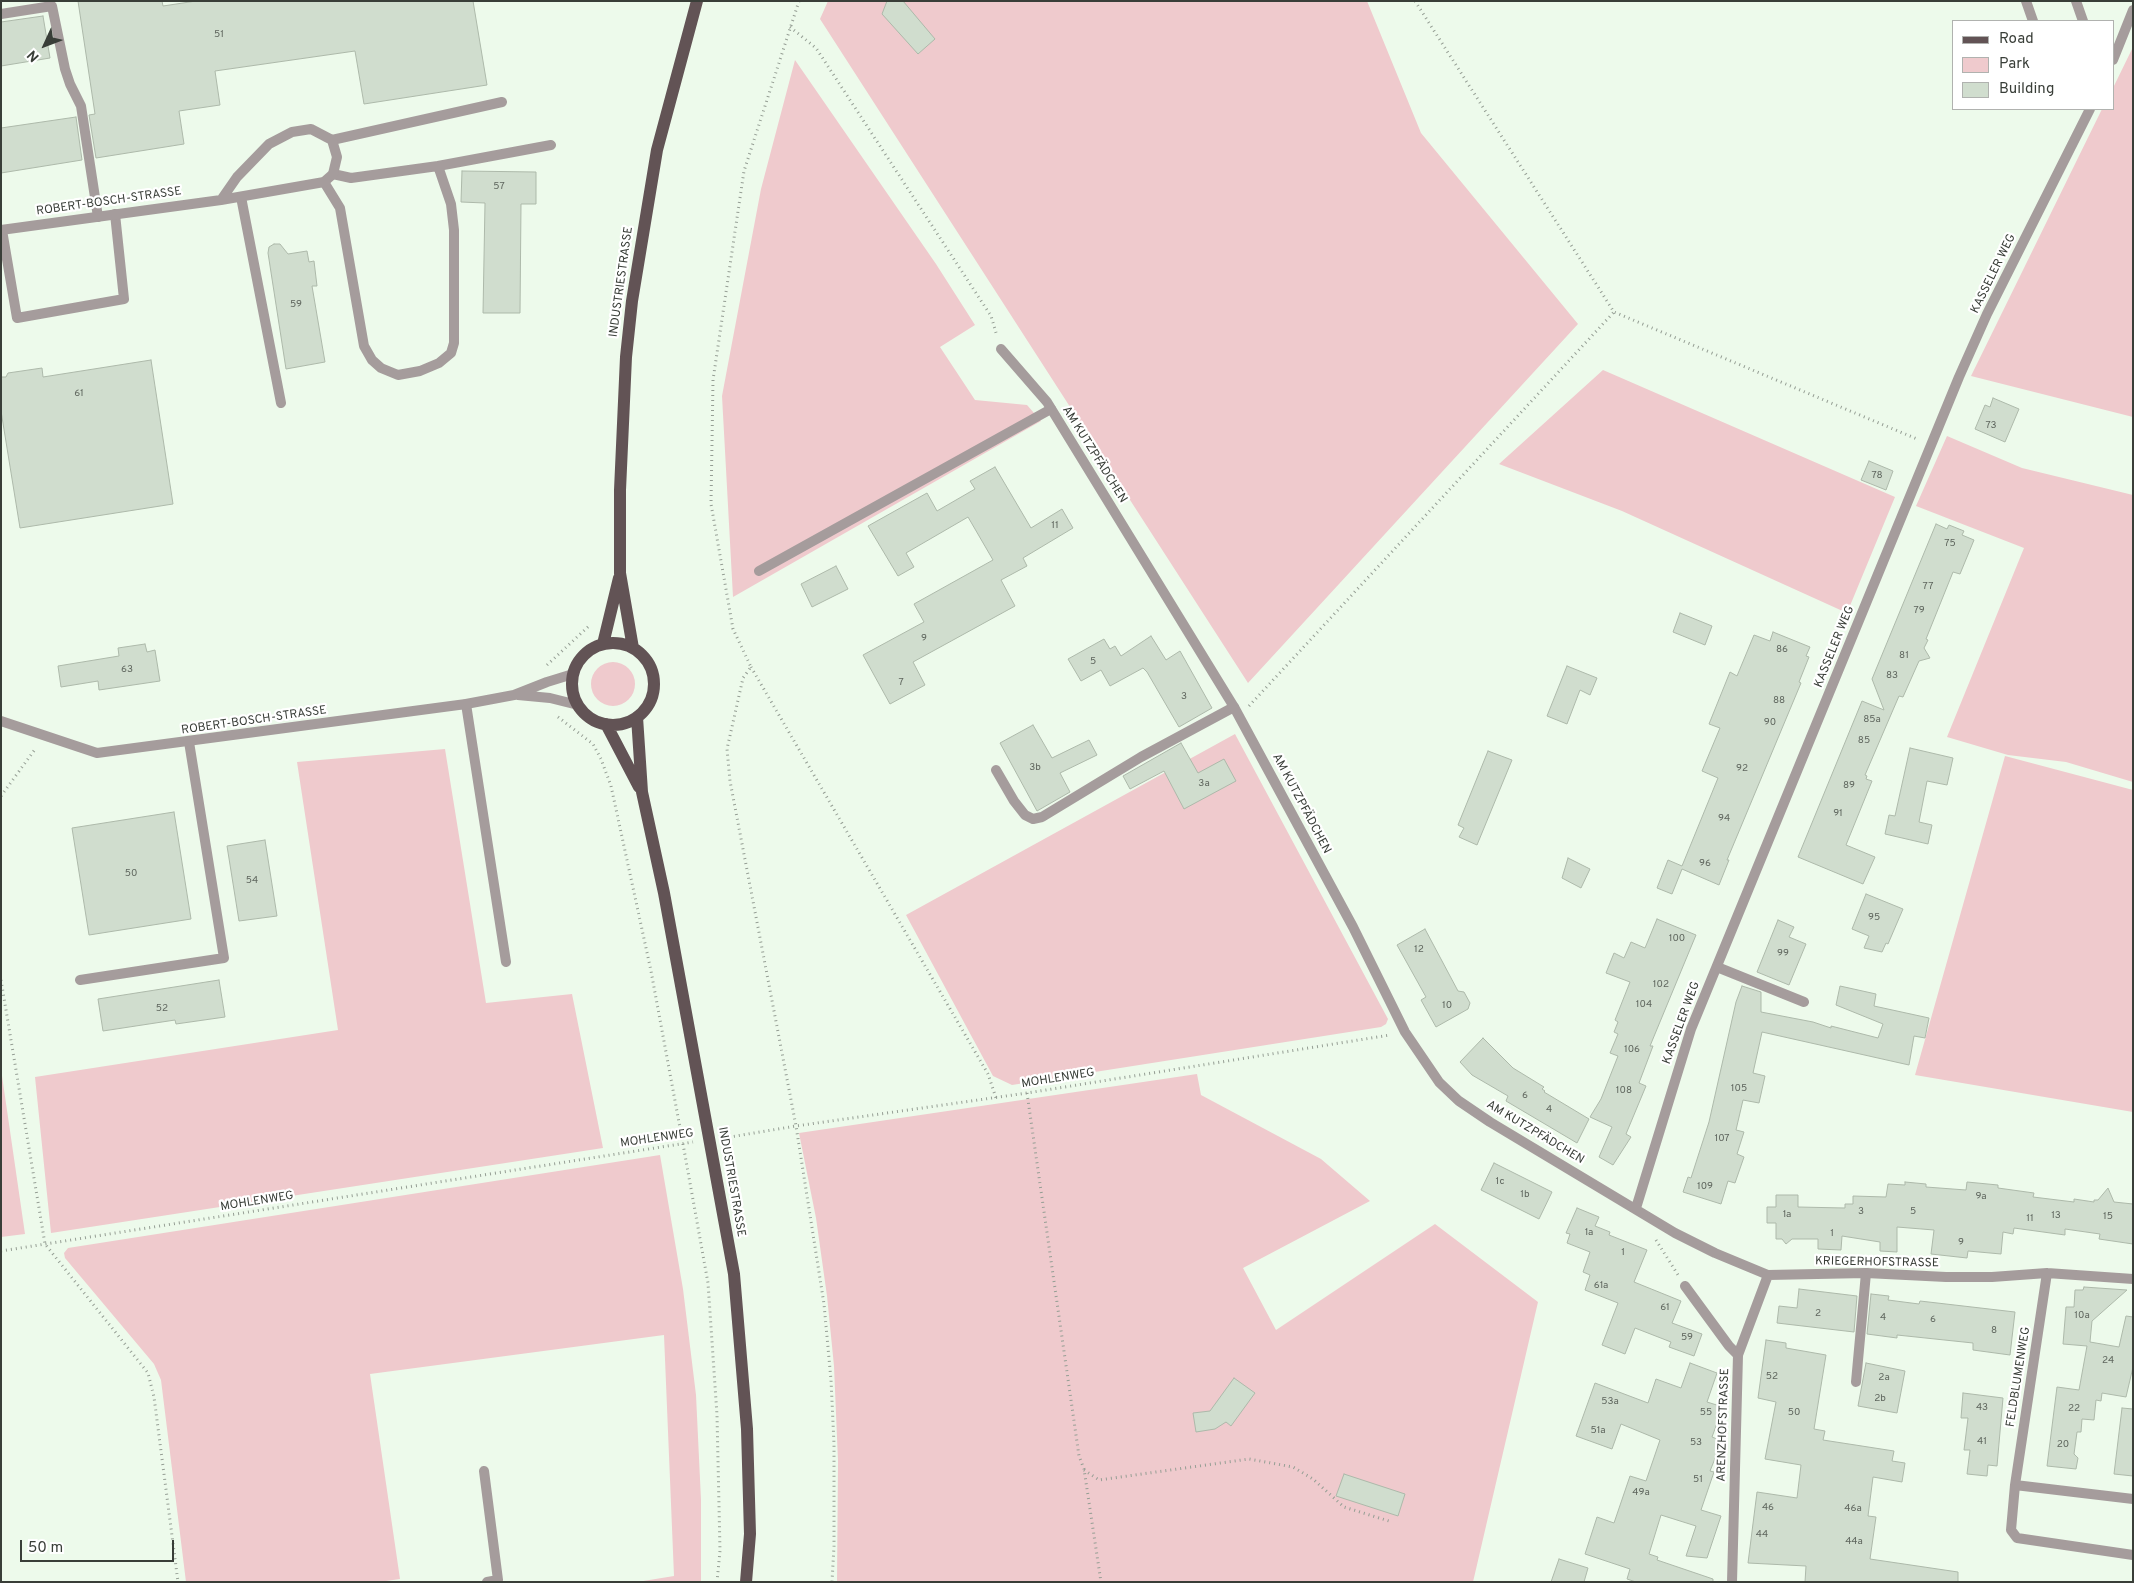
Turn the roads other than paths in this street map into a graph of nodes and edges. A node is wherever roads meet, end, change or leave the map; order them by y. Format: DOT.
graph roads {
  1 [pos="697,1"];
  2 [pos="2026,1"];
  3 [pos="2076,1"];
  4 [pos="2131,1"];
  5 [pos="2133,9"];
  6 [pos="1,14"];
  7 [pos="2033,20"];
  8 [pos="2082,20"];
  9 [pos="2114,56"];
  10 [pos="502,102"];
  11 [pos="2087,110"];
  12 [pos="332,140"];
  13 [pos="551,146"];
  14 [pos="438,166"];
  15 [pos="333,174"];
  16 [pos="324,182"];
  17 [pos="241,197"];
  18 [pos="221,200"];
  19 [pos="115,214"];
  20 [pos="98,217"];
  21 [pos="2,230"];
  22 [pos="1001,349"];
  23 [pos="281,403"];
  24 [pos="1051,409"];
  25 [pos="759,571"];
  26 [pos="620,573"];
  27 [pos="603,644"];
  28 [pos="634,648"];
  29 [pos="573,674"];
  30 [pos="514,695"];
  31 [pos="466,704"];
  32 [pos="578,706"];
  33 [pos="1234,706"];
  34 [pos="637,717"];
  35 [pos="1,721"];
  36 [pos="606,724"];
  37 [pos="190,742"];
  38 [pos="996,770"];
  39 [pos="642,792"];
  40 [pos="506,962"];
  41 [pos="1717,967"];
  42 [pos="80,980"];
  43 [pos="1804,1002"];
  44 [pos="1636,1208"];
  45 [pos="1866,1273"];
  46 [pos="2047,1273"];
  47 [pos="1768,1275"];
  48 [pos="2133,1279"];
  49 [pos="1685,1286"];
  50 [pos="1738,1355"];
  51 [pos="1856,1382"];
  52 [pos="484,1471"];
  53 [pos="2015,1485"];
  54 [pos="2133,1499"];
  55 [pos="2133,1554"];
  56 [pos="487,1582"];
  57 [pos="746,1582"];
  58 [pos="1732,1582"];
  1 -- 26 [label="main road, INDUSTRIESTRASSE"];
  2 -- 7 [label="street"];
  3 -- 8 [label="street"];
  4 -- 5 [label="street"];
  5 -- 9 [label="street"];
  6 -- 20 [label="street"];
  10 -- 12 [label="street"];
  11 -- 41 [label="street, KASSELER WEG"];
  12 -- 15 [label="street"];
  12 -- 18 [label="street"];
  13 -- 14 [label="street"];
  14 -- 15 [label="street"];
  14 -- 16 [label="street"];
  15 -- 16 [label="street"];
  16 -- 17 [label="street, ROBERT-BOSCH-STRASSE"];
  17 -- 18 [label="street, ROBERT-BOSCH-STRASSE"];
  17 -- 23 [label="street"];
  18 -- 19 [label="street, ROBERT-BOSCH-STRASSE"];
  19 -- 20 [label="street, ROBERT-BOSCH-STRASSE"];
  19 -- 21 [label="street"];
  20 -- 21 [label="street, ROBERT-BOSCH-STRASSE"];
  22 -- 24 [label="street, AM KUTZPFÄDCHEN"];
  24 -- 25 [label="street"];
  24 -- 33 [label="street, AM KUTZPFÄDCHEN"];
  26 -- 27 [label="main road, INDUSTRIESTRASSE"];
  26 -- 28 [label="main road, INDUSTRIESTRASSE"];
  27 -- 28 [label="main road"];
  27 -- 29 [label="main road"];
  28 -- 34 [label="main road"];
  29 -- 30 [label="street, ROBERT-BOSCH-STRASSE"];
  29 -- 32 [label="main road"];
  30 -- 31 [label="street, ROBERT-BOSCH-STRASSE"];
  30 -- 32 [label="street, ROBERT-BOSCH-STRASSE"];
  31 -- 37 [label="street, ROBERT-BOSCH-STRASSE"];
  31 -- 40 [label="street"];
  32 -- 36 [label="main road"];
  33 -- 38 [label="street"];
  33 -- 44 [label="street, AM KUTZPFÄDCHEN"];
  34 -- 36 [label="main road"];
  34 -- 39 [label="main road, INDUSTRIESTRASSE"];
  35 -- 37 [label="street, ROBERT-BOSCH-STRASSE"];
  36 -- 39 [label="main road, INDUSTRIESTRASSE"];
  37 -- 42 [label="street"];
  39 -- 57 [label="main road, INDUSTRIESTRASSE"];
  41 -- 43 [label="street"];
  41 -- 44 [label="street, KASSELER WEG"];
  44 -- 47 [label="street, KRIEGERHOFSTRASSE"];
  45 -- 46 [label="street, KRIEGERHOFSTRASSE"];
  45 -- 47 [label="street, KRIEGERHOFSTRASSE"];
  45 -- 51 [label="street"];
  46 -- 48 [label="street, KRIEGERHOFSTRASSE"];
  46 -- 53 [label="street, FELDBLUMENWEG"];
  47 -- 50 [label="street, ARENZHOFSTRASSE"];
  49 -- 50 [label="street"];
  50 -- 58 [label="street, ARENZHOFSTRASSE"];
  52 -- 56 [label="street"];
  53 -- 54 [label="street"];
  53 -- 55 [label="street, FELDBLUMENWEG"];
}
